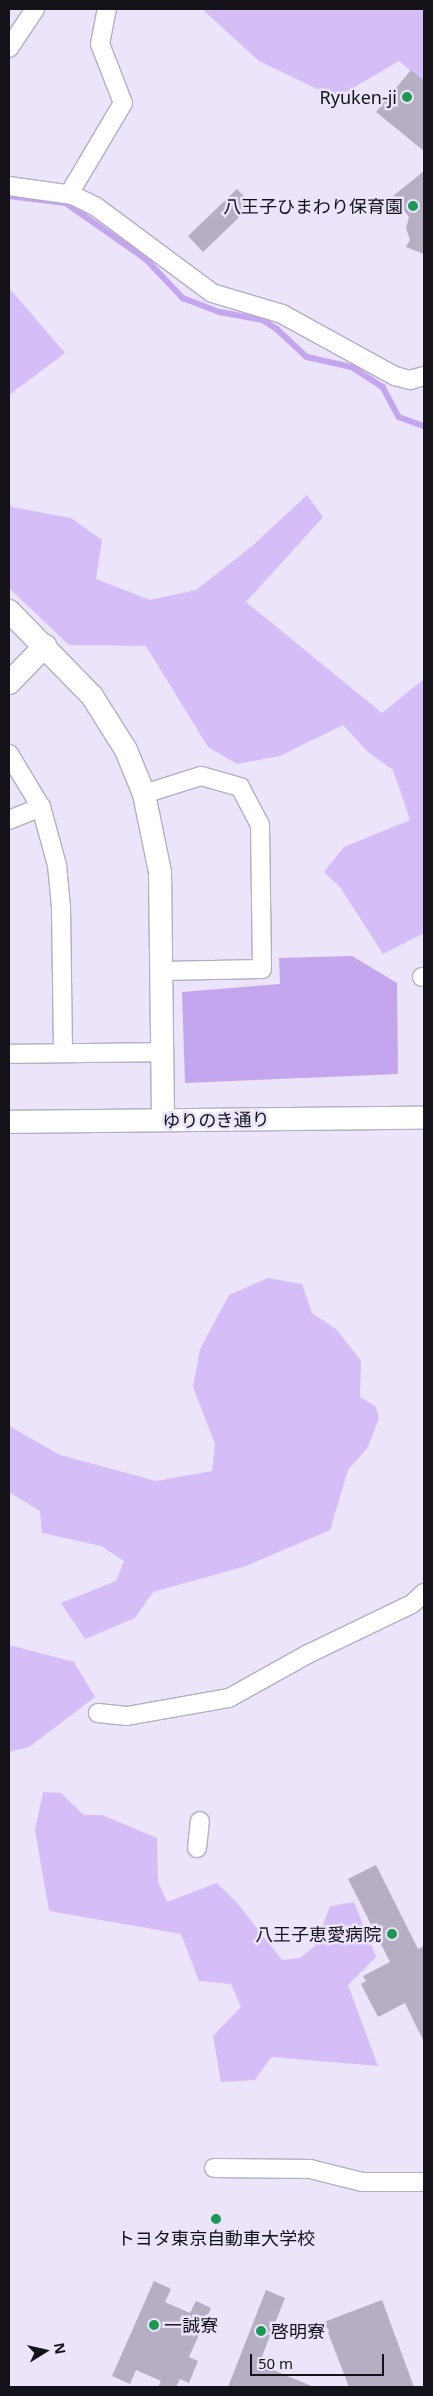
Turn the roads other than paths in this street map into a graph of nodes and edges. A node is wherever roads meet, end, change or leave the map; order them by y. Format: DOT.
graph roads {
  1 [pos="35,9"];
  2 [pos="107,9"];
  3 [pos="9,48"];
  4 [pos="9,186"];
  5 [pos="69,194"];
  6 [pos="424,376"];
  7 [pos="9,611"];
  8 [pos="45,646"];
  9 [pos="9,683"];
  10 [pos="9,754"];
  11 [pos="144,794"];
  12 [pos="41,807"];
  13 [pos="9,820"];
  14 [pos="162,971"];
  15 [pos="163,1052"];
  16 [pos="63,1053"];
  17 [pos="9,1054"];
  18 [pos="424,1118"];
  19 [pos="163,1120"];
  20 [pos="9,1122"];
  21 [pos="424,1593"];
  22 [pos="98,1712"];
  23 [pos="200,1821"];
  24 [pos="197,1848"];
  25 [pos="214,2168"];
  26 [pos="424,2182"];
  1 -- 3 [label="street"];
  2 -- 5 [label="street"];
  4 -- 5 [label="street"];
  5 -- 6 [label="street"];
  7 -- 8 [label="street"];
  8 -- 9 [label="street"];
  8 -- 11 [label="street"];
  10 -- 12 [label="street"];
  11 -- 14 [label="street"];
  11 -- 14 [label="street"];
  12 -- 13 [label="street"];
  12 -- 16 [label="street"];
  14 -- 15 [label="street"];
  15 -- 16 [label="street"];
  15 -- 19 [label="street"];
  16 -- 17 [label="street"];
  18 -- 19 [label="street, ゆりのき通り"];
  19 -- 20 [label="street, ゆりのき通り"];
  21 -- 22 [label="street"];
  23 -- 24 [label="street"];
  25 -- 26 [label="street"];
}
